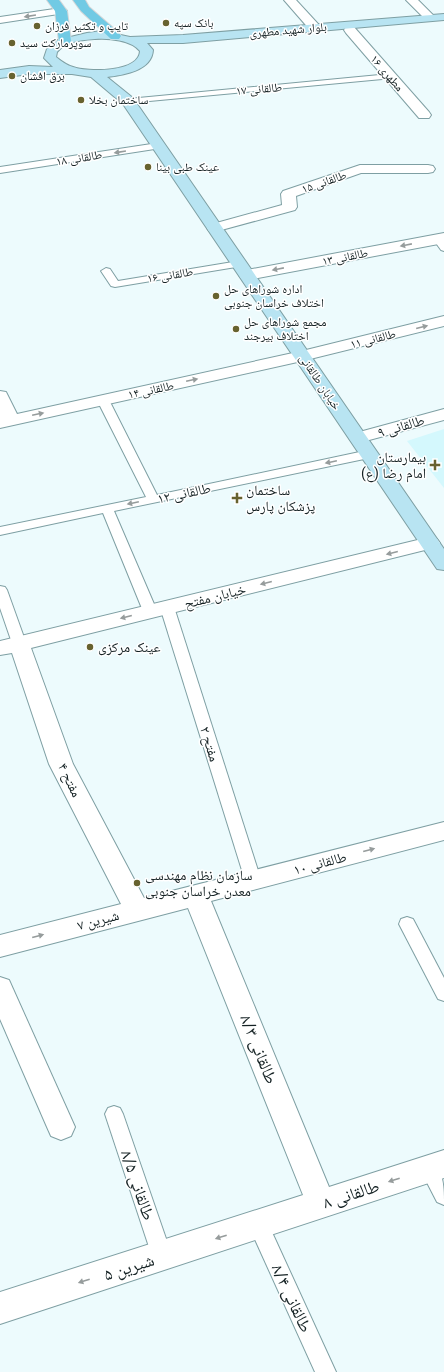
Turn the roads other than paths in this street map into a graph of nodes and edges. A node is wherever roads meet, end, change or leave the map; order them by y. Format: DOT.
graph roads {
  1 [pos="53,0"];
  2 [pos="290,0"];
  3 [pos="412,0"];
  4 [pos="82,4"];
  5 [pos="60,11"];
  6 [pos="444,17"];
  7 [pos="430,18"];
  8 [pos="0,20"];
  9 [pos="444,22"];
  10 [pos="315,28"];
  11 [pos="350,30"];
  12 [pos="115,36"];
  13 [pos="132,40"];
  14 [pos="66,41"];
  15 [pos="146,53"];
  16 [pos="50,54"];
  17 [pos="0,65"];
  18 [pos="124,70"];
  19 [pos="70,71"];
  20 [pos="94,73"];
  21 [pos="0,74"];
  22 [pos="390,76"];
  23 [pos="128,101"];
  24 [pos="424,115"];
  25 [pos="158,146"];
  26 [pos="428,169"];
  27 [pos="0,170"];
  28 [pos="214,228"];
  29 [pos="442,242"];
  30 [pos="243,270"];
  31 [pos="106,272"];
  32 [pos="444,321"];
  33 [pos="302,356"];
  34 [pos="0,396"];
  35 [pos="104,400"];
  36 [pos="444,414"];
  37 [pos="5,422"];
  38 [pos="358,438"];
  39 [pos="369,454"];
  40 [pos="153,499"];
  41 [pos="107,509"];
  42 [pos="0,531"];
  43 [pos="430,543"];
  44 [pos="444,564"];
  45 [pos="0,590"];
  46 [pos="158,609"];
  47 [pos="9,646"];
  48 [pos="444,831"];
  49 [pos="253,880"];
  50 [pos="196,895"];
  51 [pos="137,910"];
  52 [pos="406,924"];
  53 [pos="0,946"];
  54 [pos="0,988"];
  55 [pos="444,994"];
  56 [pos="114,1114"];
  57 [pos="61,1127"];
  58 [pos="436,1166"];
  59 [pos="444,1196"];
  60 [pos="321,1204"];
  61 [pos="258,1224"];
  62 [pos="162,1256"];
  63 [pos="0,1308"];
  64 [pos="326,1372"];
  1 -- 5 [label="main road"];
  2 -- 10 [label="street"];
  3 -- 7 [label="street"];
  4 -- 5 [label="main road"];
  4 -- 12 [label="main road"];
  5 -- 8 [label="street, one-way"];
  5 -- 14 [label="main road"];
  6 -- 7 [label="main road, بلوار شهید مطهری"];
  7 -- 10 [label="main road, بلوار شهید مطهری"];
  9 -- 11 [label="main road, بلوار شهید مطهری"];
  10 -- 13 [label="main road, بلوار شهید مطهری"];
  11 -- 15 [label="main road, بلوار شهید مطهری"];
  11 -- 22 [label="street, مطهری ۱۶"];
  12 -- 13 [label="main road, بلوار شهید مطهری"];
  12 -- 14 [label="main road, بلوار شهید مطهری"];
  13 -- 15 [label="main road"];
  14 -- 16 [label="main road"];
  15 -- 18 [label="main road"];
  16 -- 17 [label="main road"];
  16 -- 19 [label="main road"];
  18 -- 20 [label="main road"];
  18 -- 23 [label="main road"];
  19 -- 20 [label="main road"];
  19 -- 21 [label="main road"];
  20 -- 23 [label="main road"];
  22 -- 23 [label="lane, طالقانی ۱۷"];
  22 -- 24 [label="street, مطهری ۱۶"];
  23 -- 25 [label="main road, خیابان طالقانی"];
  25 -- 27 [label="lane, طالقانی ۱۸, one-way"];
  25 -- 28 [label="main road, خیابان طالقانی"];
  26 -- 28 [label="street, طالقانی ۱۵"];
  28 -- 30 [label="main road, خیابان طالقانی"];
  29 -- 30 [label="street, طالقانی ۱۳, one-way"];
  30 -- 31 [label="lane, طالقانی ۱۶"];
  30 -- 33 [label="main road, خیابان طالقانی"];
  33 -- 32 [label="street, طالقانی ۱۱, one-way"];
  35 -- 33 [label="street, طالقانی ۱۴, one-way"];
  33 -- 38 [label="main road, خیابان طالقانی"];
  34 -- 37 [label="street"];
  37 -- 35 [label="street, طالقانی ۱۴, one-way"];
  35 -- 40 [label="lane"];
  36 -- 38 [label="street, طالقانی ۹"];
  38 -- 39 [label="main road, خیابان طالقانی"];
  39 -- 40 [label="lane, طالقانی ۱۲, one-way"];
  39 -- 43 [label="main road, خیابان طالقانی"];
  40 -- 41 [label="lane, طالقانی ۱۲, one-way"];
  41 -- 42 [label="lane, طالقانی ۱۲"];
  41 -- 46 [label="lane, مفتح ۲"];
  43 -- 44 [label="main road, خیابان طالقانی"];
  43 -- 46 [label="street, خیابان مفتح, one-way"];
  45 -- 47 [label="lane"];
  46 -- 47 [label="street, خیابان مفتح, one-way"];
  46 -- 49 [label="lane, مفتح ۲"];
  47 -- 51 [label="street, مفتح ۴"];
  49 -- 48 [label="street, طالقانی ۱۰, one-way"];
  49 -- 50 [label="street, طالقانی ۱۰"];
  50 -- 51 [label="street, شیرین ۷"];
  50 -- 60 [label="street, طالقانی ۸/۳"];
  53 -- 51 [label="street, شیرین ۷, one-way"];
  52 -- 55 [label="lane"];
  54 -- 57 [label="street"];
  56 -- 62 [label="lane, طالقانی ۸/۵"];
  58 -- 59 [label="lane"];
  58 -- 60 [label="street, طالقانی ۸, one-way"];
  60 -- 61 [label="street, طالقانی ۸"];
  61 -- 62 [label="street, شیرین ۵, one-way"];
  61 -- 64 [label="lane, طالقانی ۸/۴"];
  62 -- 63 [label="street, شیرین ۵, one-way"];
}
